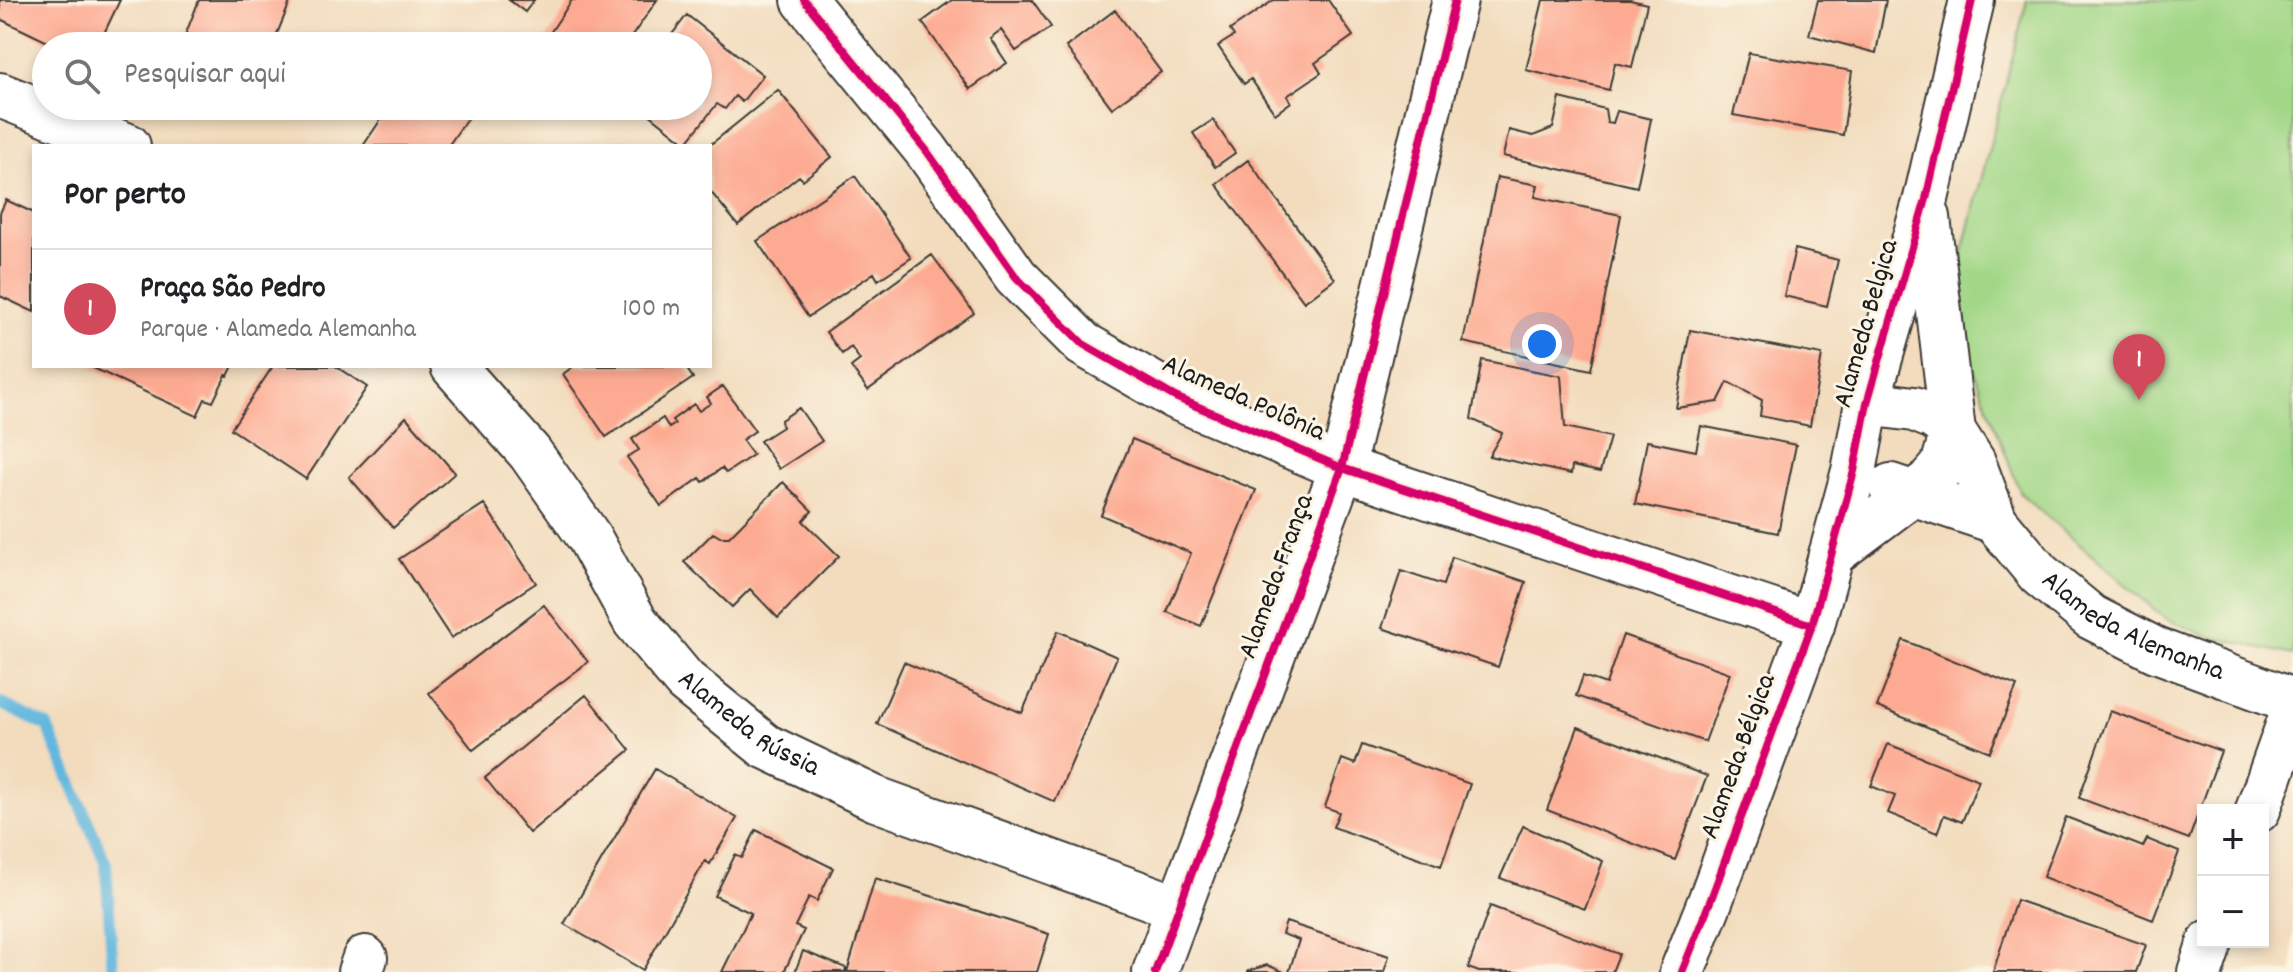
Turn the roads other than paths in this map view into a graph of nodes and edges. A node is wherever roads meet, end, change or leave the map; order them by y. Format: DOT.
graph roads {
  1 [pos="804,0"];
  2 [pos="1455,0"];
  3 [pos="1972,0"];
  4 [pos="0,95"];
  5 [pos="32,108"];
  6 [pos="63,120"];
  7 [pos="123,144"];
  8 [pos="1926,199"];
  9 [pos="455,368"];
  10 [pos="1867,403"];
  11 [pos="1953,431"];
  12 [pos="1342,468"];
  13 [pos="1854,471"];
  14 [pos="1912,495"];
  15 [pos="1995,521"];
  16 [pos="1831,555"];
  17 [pos="1812,625"];
  18 [pos="2293,701"];
  19 [pos="2293,712"];
  20 [pos="2260,804"];
  21 [pos="1179,908"];
  22 [pos="2208,948"];
  23 [pos="1155,972"];
  24 [pos="1682,972"];
  25 [pos="2200,972"];
  1 -- 12 [label="street, Alameda Polônia"];
  2 -- 12 [label="street, Alameda França"];
  3 -- 8 [label="street"];
  4 -- 5 [label="street"];
  6 -- 7 [label="street"];
  8 -- 10 [label="street, Alameda Belgica"];
  8 -- 11 [label="street, Alameda Belgica"];
  9 -- 21 [label="street, Alameda Rússia"];
  10 -- 11 [label="street, Alameda Alemanha"];
  10 -- 13 [label="street, Alameda Belgica"];
  11 -- 14 [label="street, Alameda Belgica"];
  11 -- 15 [label="street, Alameda Alemanha"];
  12 -- 17 [label="street, Alameda Polônia"];
  12 -- 21 [label="street, Alameda França"];
  13 -- 14 [label="street"];
  13 -- 16 [label="street, Alameda Belgica"];
  14 -- 15 [label="street"];
  14 -- 16 [label="street, Alameda Belgica"];
  15 -- 18 [label="street, Alameda Alemanha"];
  16 -- 17 [label="street, Alameda Bélgica"];
  17 -- 24 [label="street, Alameda Bélgica"];
  19 -- 20 [label="street"];
  21 -- 23 [label="street, Alameda França"];
  22 -- 25 [label="street"];
}
